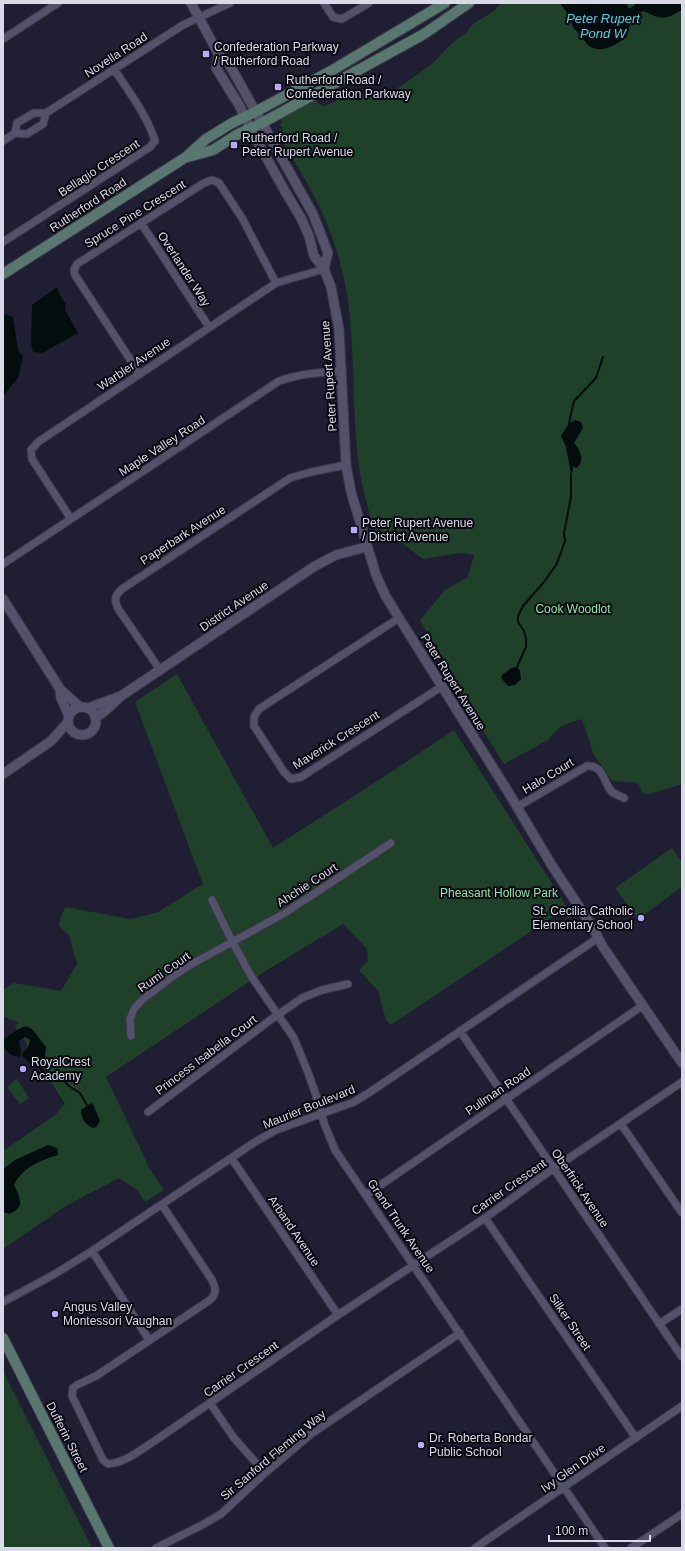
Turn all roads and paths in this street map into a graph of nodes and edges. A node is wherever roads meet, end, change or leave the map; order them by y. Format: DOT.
graph roads {
  1 [pos="58,3"];
  2 [pos="191,3"];
  3 [pos="230,3"];
  4 [pos="324,3"];
  5 [pos="369,3"];
  6 [pos="445,3"];
  7 [pos="469,3"];
  8 [pos="199,17"];
  9 [pos="3,39"];
  10 [pos="219,55"];
  11 [pos="114,69"];
  12 [pos="255,112"];
  13 [pos="46,113"];
  14 [pos="245,117"];
  15 [pos="262,123"];
  16 [pos="250,128"];
  17 [pos="15,133"];
  18 [pos="3,141"];
  19 [pos="186,157"];
  20 [pos="141,223"];
  21 [pos="3,242"];
  22 [pos="324,268"];
  23 [pos="3,274"];
  24 [pos="276,283"];
  25 [pos="209,327"];
  26 [pos="342,371"];
  27 [pos="140,373"];
  28 [pos="346,466"];
  29 [pos="71,519"];
  30 [pos="366,547"];
  31 [pos="3,564"];
  32 [pos="4,604"];
  33 [pos="399,618"];
  34 [pos="160,670"];
  35 [pos="441,687"];
  36 [pos="60,688"];
  37 [pos="121,696"];
  38 [pos="84,708"];
  39 [pos="95,718"];
  40 [pos="68,719"];
  41 [pos="74,732"];
  42 [pos="51,741"];
  43 [pos="4,772"];
  44 [pos="624,798"];
  45 [pos="517,808"];
  46 [pos="391,843"];
  47 [pos="212,900"];
  48 [pos="598,938"];
  49 [pos="232,941"];
  50 [pos="348,984"];
  51 [pos="642,1006"];
  52 [pos="278,1015"];
  53 [pos="460,1031"];
  54 [pos="131,1036"];
  55 [pos="682,1063"];
  56 [pos="682,1082"];
  57 [pos="506,1098"];
  58 [pos="148,1112"];
  59 [pos="322,1113"];
  60 [pos="621,1124"];
  61 [pos="232,1159"];
  62 [pos="554,1169"];
  63 [pos="366,1195"];
  64 [pos="162,1205"];
  65 [pos="682,1213"];
  66 [pos="486,1218"];
  67 [pos="92,1251"];
  68 [pos="414,1265"];
  69 [pos="3,1302"];
  70 [pos="682,1309"];
  71 [pos="338,1315"];
  72 [pos="659,1324"];
  73 [pos="460,1333"];
  74 [pos="3,1338"];
  75 [pos="149,1340"];
  76 [pos="682,1357"];
  77 [pos="210,1403"];
  78 [pos="682,1406"];
  79 [pos="636,1438"];
  80 [pos="265,1473"];
  81 [pos="564,1487"];
  82 [pos="682,1514"];
  83 [pos="109,1548"];
  84 [pos="156,1548"];
  85 [pos="475,1548"];
  86 [pos="605,1548"];
  87 [pos="631,1548"];
  1 -- 9 [label="street"];
  2 -- 8 [label="street"];
  3 -- 8 [label="street, Novella Road"];
  4 -- 5 [label="street"];
  6 -- 12 [label="main road, Rutherford Road"];
  7 -- 15 [label="main road, Rutherford Road"];
  8 -- 10 [label="street"];
  8 -- 11 [label="street, Novella Road"];
  10 -- 12 [label="street, Peter Rupert Avenue"];
  10 -- 14 [label="street, Peter Rupert Avenue"];
  11 -- 13 [label="street, Novella Road"];
  11 -- 21 [label="street, Bellagio Crescent"];
  12 -- 14 [label="main road, Rutherford Road"];
  12 -- 15 [label="street, Peter Rupert Avenue"];
  13 -- 17 [label="street, Novella Road"];
  13 -- 17 [label="street, Novella Road"];
  14 -- 16 [label="street, Peter Rupert Avenue"];
  14 -- 19 [label="main road, Rutherford Road"];
  15 -- 16 [label="main road, Rutherford Road"];
  15 -- 22 [label="street, Peter Rupert Avenue"];
  16 -- 19 [label="main road, Rutherford Road"];
  16 -- 22 [label="street, Peter Rupert Avenue"];
  17 -- 18 [label="street, Novella Road"];
  19 -- 23 [label="main road, Rutherford Road"];
  20 -- 24 [label="street, Spruce Pine Crescent"];
  20 -- 25 [label="street, Overlander Way"];
  20 -- 27 [label="street, Spruce Pine Crescent"];
  22 -- 24 [label="street, Warbler Avenue"];
  22 -- 26 [label="street, Peter Rupert Avenue"];
  24 -- 25 [label="street, Warbler Avenue"];
  25 -- 27 [label="street, Warbler Avenue"];
  26 -- 28 [label="street, Peter Rupert Avenue"];
  26 -- 29 [label="street, Maple Valley Road"];
  27 -- 29 [label="street, Warbler Avenue"];
  28 -- 30 [label="street, Peter Rupert Avenue"];
  28 -- 34 [label="street, Paperbark Avenue"];
  29 -- 31 [label="street, Maple Valley Road"];
  30 -- 33 [label="street, Peter Rupert Avenue"];
  30 -- 34 [label="street, District Avenue"];
  32 -- 36 [label="street"];
  33 -- 35 [label="street, Peter Rupert Avenue"];
  33 -- 35 [label="street, Maverick Crescent"];
  34 -- 37 [label="street, District Avenue"];
  35 -- 45 [label="street, Peter Rupert Avenue"];
  36 -- 38 [label="street"];
  36 -- 40 [label="street"];
  37 -- 38 [label="street, District Avenue"];
  37 -- 39 [label="street, District Avenue"];
  38 -- 39 [label="street"];
  38 -- 40 [label="street"];
  39 -- 41 [label="street"];
  40 -- 41 [label="street"];
  40 -- 42 [label="street"];
  41 -- 42 [label="street"];
  42 -- 43 [label="street"];
  44 -- 45 [label="street, Halo Court"];
  45 -- 48 [label="street, Peter Rupert Avenue"];
  46 -- 49 [label="street, Ahchie Court"];
  47 -- 49 [label="street, Grand Trunk Avenue"];
  48 -- 51 [label="street, Peter Rupert Avenue"];
  48 -- 53 [label="street, Maurier Boulevard"];
  49 -- 52 [label="street, Grand Trunk Avenue"];
  49 -- 54 [label="street, Rumi Court"];
  50 -- 52 [label="street, Princess Isabella Court"];
  51 -- 55 [label="street, Peter Rupert Avenue"];
  51 -- 57 [label="street, Pullman Road"];
  52 -- 58 [label="street, Princess Isabella Court"];
  52 -- 59 [label="street, Grand Trunk Avenue"];
  53 -- 57 [label="street, Oberfrick Avenue"];
  53 -- 59 [label="street, Maurier Boulevard"];
  56 -- 60 [label="street, Carrier Crescent"];
  57 -- 62 [label="street, Oberfrick Avenue"];
  57 -- 63 [label="street, Pullman Road"];
  59 -- 61 [label="street, Maurier Boulevard"];
  59 -- 63 [label="street, Grand Trunk Avenue"];
  60 -- 62 [label="street, Carrier Crescent"];
  60 -- 65 [label="street"];
  61 -- 64 [label="street, Maurier Boulevard"];
  61 -- 71 [label="street, Arband Avenue"];
  62 -- 66 [label="street, Carrier Crescent"];
  62 -- 72 [label="street, Oberfrick Avenue"];
  63 -- 68 [label="street, Grand Trunk Avenue"];
  64 -- 67 [label="street, Maurier Boulevard"];
  64 -- 75 [label="street, Carrier Crescent"];
  66 -- 68 [label="street, Carrier Crescent"];
  66 -- 79 [label="street, Silker Street"];
  67 -- 69 [label="street, Maurier Boulevard"];
  67 -- 75 [label="street"];
  68 -- 71 [label="street, Carrier Crescent"];
  68 -- 73 [label="street, Grand Trunk Avenue"];
  70 -- 72 [label="street"];
  71 -- 77 [label="street, Carrier Crescent"];
  72 -- 76 [label="street, Oberfrick Avenue"];
  73 -- 80 [label="street, Sir Sanford Fleming Way"];
  73 -- 81 [label="street, Grand Trunk Avenue"];
  74 -- 83 [label="main road, Dufferin Street"];
  75 -- 77 [label="street, Carrier Crescent"];
  77 -- 80 [label="street"];
  78 -- 79 [label="street, Ivy Glen Drive"];
  79 -- 81 [label="street, Ivy Glen Drive"];
  80 -- 84 [label="street, Sir Sanford Fleming Way"];
  81 -- 85 [label="street, Ivy Glen Drive"];
  81 -- 86 [label="street, Grand Trunk Avenue"];
  82 -- 87 [label="street"];
}
